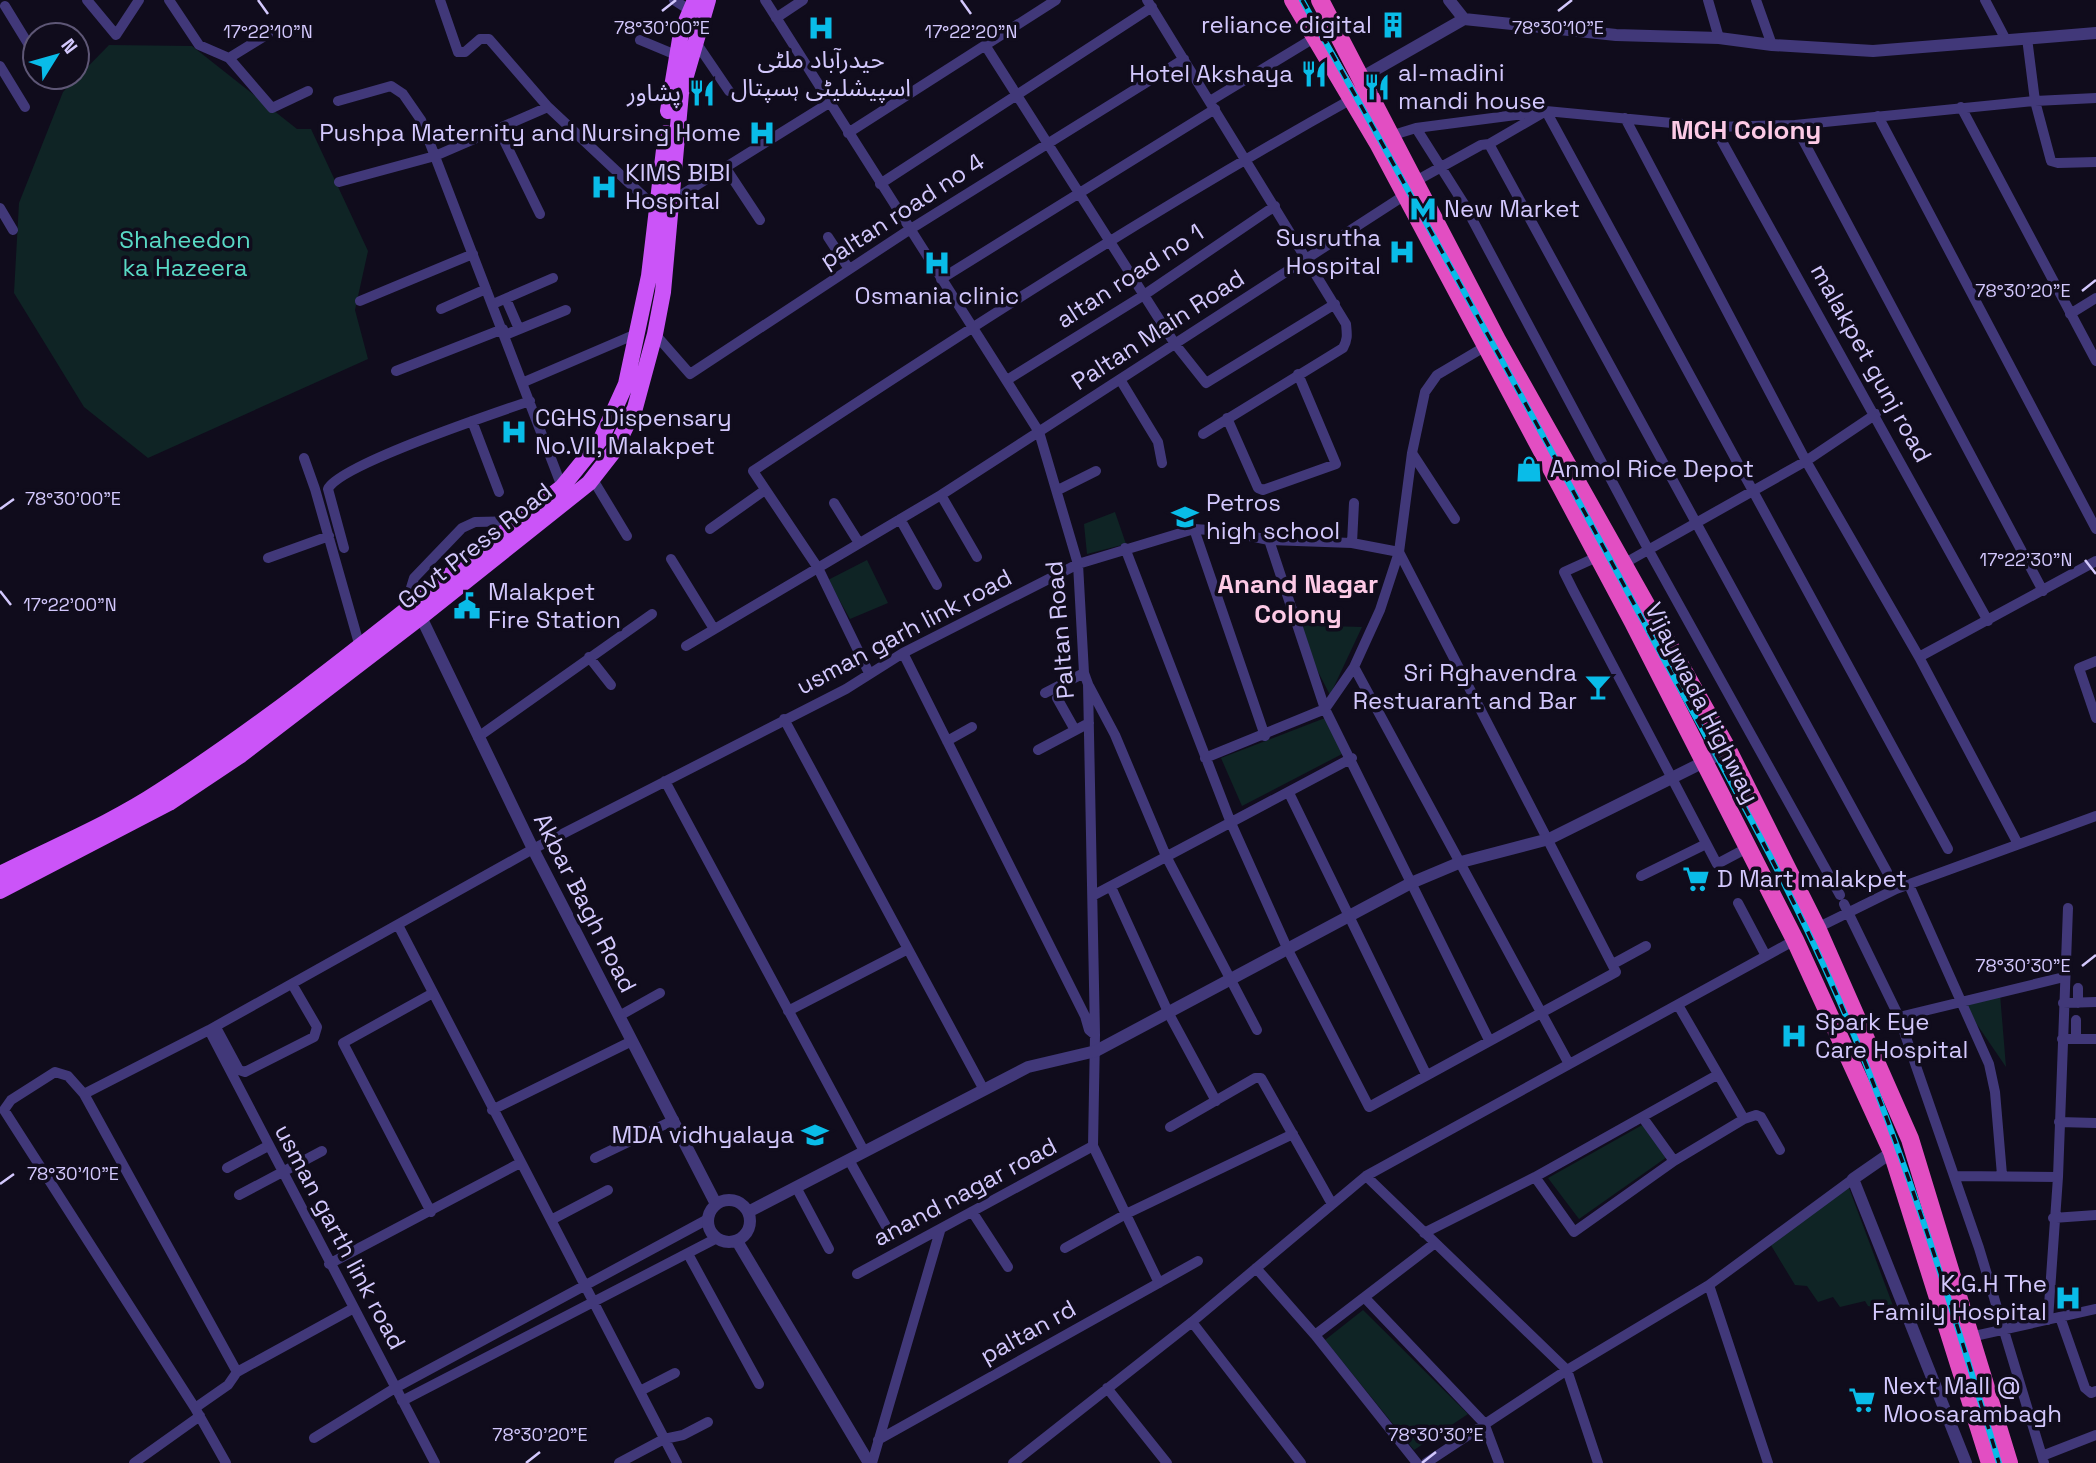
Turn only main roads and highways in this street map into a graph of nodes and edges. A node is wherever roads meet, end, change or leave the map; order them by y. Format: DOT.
graph roads {
  1 [pos="708,0"];
  2 [pos="1293,0"];
  3 [pos="1320,0"];
  4 [pos="693,5"];
  5 [pos="1410,189"];
  6 [pos="415,613"];
  7 [pos="0,874"];
  8 [pos="0,891"];
  9 [pos="1990,1463"];
  10 [pos="2009,1463"];
  1 -- 6 [label="main road, Govt Press Road"];
  2 -- 5 [label="highway, Vijaywada Highway"];
  3 -- 5 [label="highway, Vijaywada Highway"];
  4 -- 6 [label="main road"];
  5 -- 9 [label="highway, Vijaywada Highway"];
  5 -- 10 [label="highway, Vijaywada Highway"];
  6 -- 7 [label="main road"];
  6 -- 8 [label="main road, Govt Press Road"];
}
